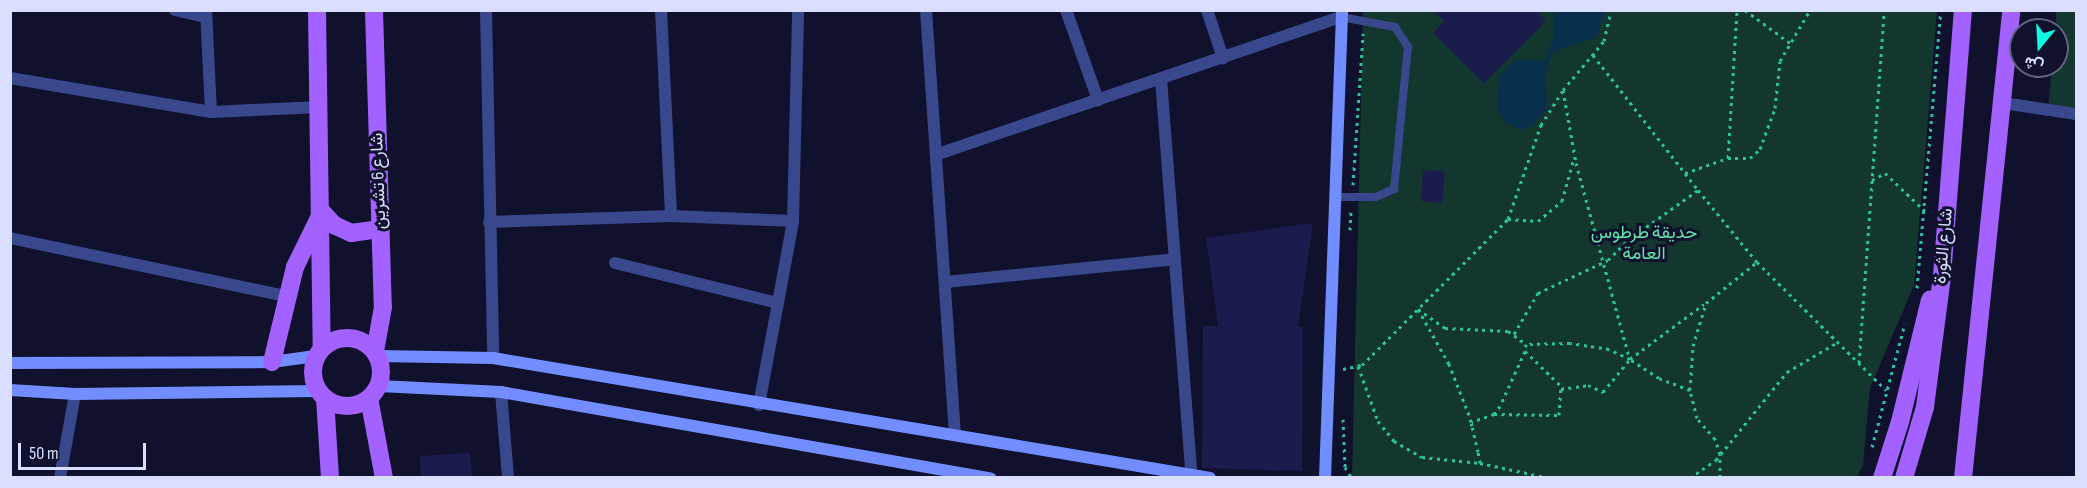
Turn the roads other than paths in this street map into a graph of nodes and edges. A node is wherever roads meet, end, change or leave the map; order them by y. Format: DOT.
graph roads {
  1 [pos="175,10"];
  2 [pos="317,10"];
  3 [pos="374,10"];
  4 [pos="486,10"];
  5 [pos="661,10"];
  6 [pos="798,10"];
  7 [pos="926,10"];
  8 [pos="1066,10"];
  9 [pos="1207,10"];
  10 [pos="1964,10"];
  11 [pos="2011,10"];
  12 [pos="206,14"];
  13 [pos="1341,14"];
  14 [pos="1223,58"];
  15 [pos="10,78"];
  16 [pos="1161,79"];
  17 [pos="1098,100"];
  18 [pos="2003,103"];
  19 [pos="319,107"];
  20 [pos="211,112"];
  21 [pos="2076,114"];
  22 [pos="938,154"];
  23 [pos="1336,197"];
  24 [pos="322,212"];
  25 [pos="670,216"];
  26 [pos="793,221"];
  27 [pos="489,222"];
  28 [pos="381,229"];
  29 [pos="10,238"];
  30 [pos="1175,259"];
  31 [pos="615,263"];
  32 [pos="1942,276"];
  33 [pos="946,282"];
  34 [pos="286,296"];
  35 [pos="778,303"];
  36 [pos="319,352"];
  37 [pos="376,354"];
  38 [pos="493,358"];
  39 [pos="272,362"];
  40 [pos="10,363"];
  41 [pos="10,390"];
  42 [pos="374,392"];
  43 [pos="501,392"];
  44 [pos="75,394"];
  45 [pos="322,395"];
  46 [pos="759,405"];
  47 [pos="955,435"];
  48 [pos="1191,473"];
  49 [pos="60,477"];
  50 [pos="330,477"];
  51 [pos="384,477"];
  52 [pos="508,477"];
  53 [pos="991,477"];
  54 [pos="1210,477"];
  55 [pos="1325,477"];
  56 [pos="1882,477"];
  57 [pos="1904,477"];
  58 [pos="1963,477"];
  1 -- 12 [label="street"];
  2 -- 19 [label="main road"];
  3 -- 28 [label="main road, شارع 6 تشرين"];
  4 -- 27 [label="street"];
  5 -- 25 [label="street"];
  6 -- 26 [label="street"];
  7 -- 22 [label="street"];
  8 -- 17 [label="street"];
  9 -- 14 [label="street"];
  10 -- 32 [label="main road, شارع الثورة"];
  11 -- 18 [label="main road"];
  12 -- 20 [label="street"];
  13 -- 14 [label="street"];
  13 -- 23 [label="main road"];
  13 -- 23 [label="lane"];
  14 -- 16 [label="street"];
  15 -- 20 [label="street"];
  16 -- 17 [label="street"];
  16 -- 30 [label="street"];
  17 -- 22 [label="street"];
  18 -- 21 [label="street"];
  18 -- 58 [label="main road"];
  19 -- 20 [label="street"];
  19 -- 24 [label="main road"];
  22 -- 33 [label="street"];
  23 -- 55 [label="main road"];
  24 -- 28 [label="main road"];
  24 -- 34 [label="main road"];
  24 -- 36 [label="main road"];
  25 -- 26 [label="street"];
  25 -- 27 [label="street"];
  26 -- 35 [label="street"];
  27 -- 38 [label="street"];
  28 -- 37 [label="main road, شارع 6 تشرين"];
  29 -- 34 [label="street"];
  30 -- 33 [label="street"];
  30 -- 48 [label="street"];
  31 -- 35 [label="street"];
  32 -- 56 [label="main road"];
  32 -- 57 [label="main road, شارع الثورة"];
  33 -- 47 [label="street"];
  34 -- 39 [label="main road"];
  35 -- 46 [label="street"];
  36 -- 37 [label="main road"];
  36 -- 39 [label="main road"];
  36 -- 45 [label="main road"];
  37 -- 38 [label="main road"];
  37 -- 42 [label="main road"];
  38 -- 46 [label="main road"];
  39 -- 40 [label="main road"];
  41 -- 44 [label="main road"];
  42 -- 43 [label="main road"];
  42 -- 45 [label="main road"];
  42 -- 51 [label="main road"];
  43 -- 52 [label="street"];
  43 -- 53 [label="main road"];
  44 -- 45 [label="main road"];
  44 -- 49 [label="street"];
  45 -- 50 [label="main road"];
  46 -- 47 [label="main road"];
  47 -- 48 [label="main road"];
  48 -- 54 [label="main road"];
}
